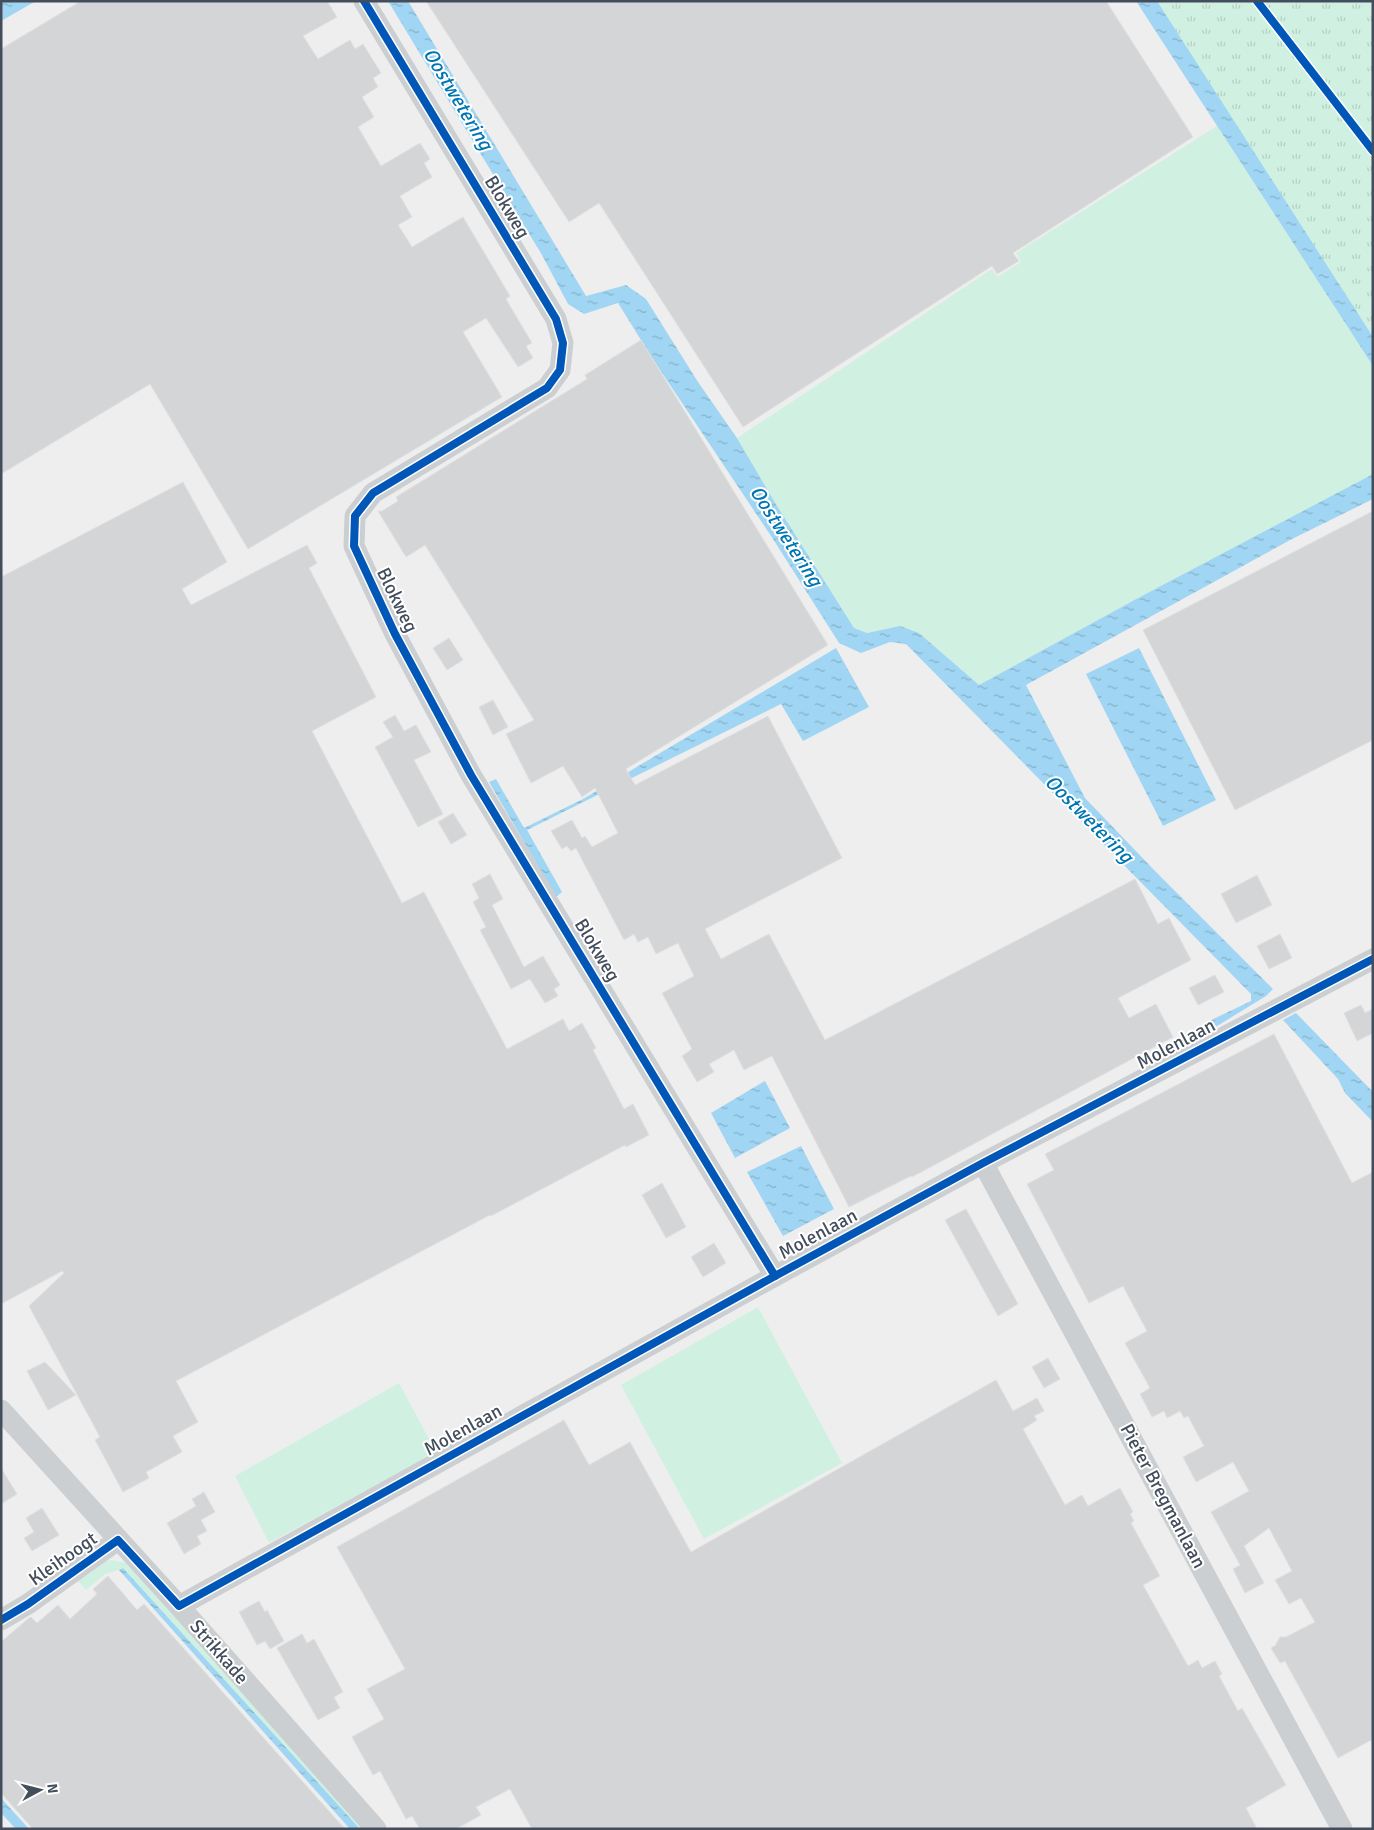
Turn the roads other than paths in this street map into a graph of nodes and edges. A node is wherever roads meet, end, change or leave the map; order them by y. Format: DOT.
graph roads {
  1 [pos="364,1"];
  2 [pos="1373,959"];
  3 [pos="983,1163"];
  4 [pos="775,1276"];
  5 [pos="1,1410"];
  6 [pos="118,1540"];
  7 [pos="179,1606"];
  8 [pos="1,1620"];
  9 [pos="376,1829"];
  10 [pos="1342,1829"];
  1 -- 4 [label="street, Blokweg"];
  2 -- 3 [label="street, Molenlaan"];
  3 -- 4 [label="street, Molenlaan"];
  3 -- 10 [label="street, Pieter Bregmanlaan"];
  4 -- 7 [label="street, Molenlaan"];
  5 -- 6 [label="street, Strikkade"];
  6 -- 7 [label="street, Strikkade"];
  6 -- 8 [label="street, Kleihoogt"];
  7 -- 9 [label="street, Strikkade"];
}
